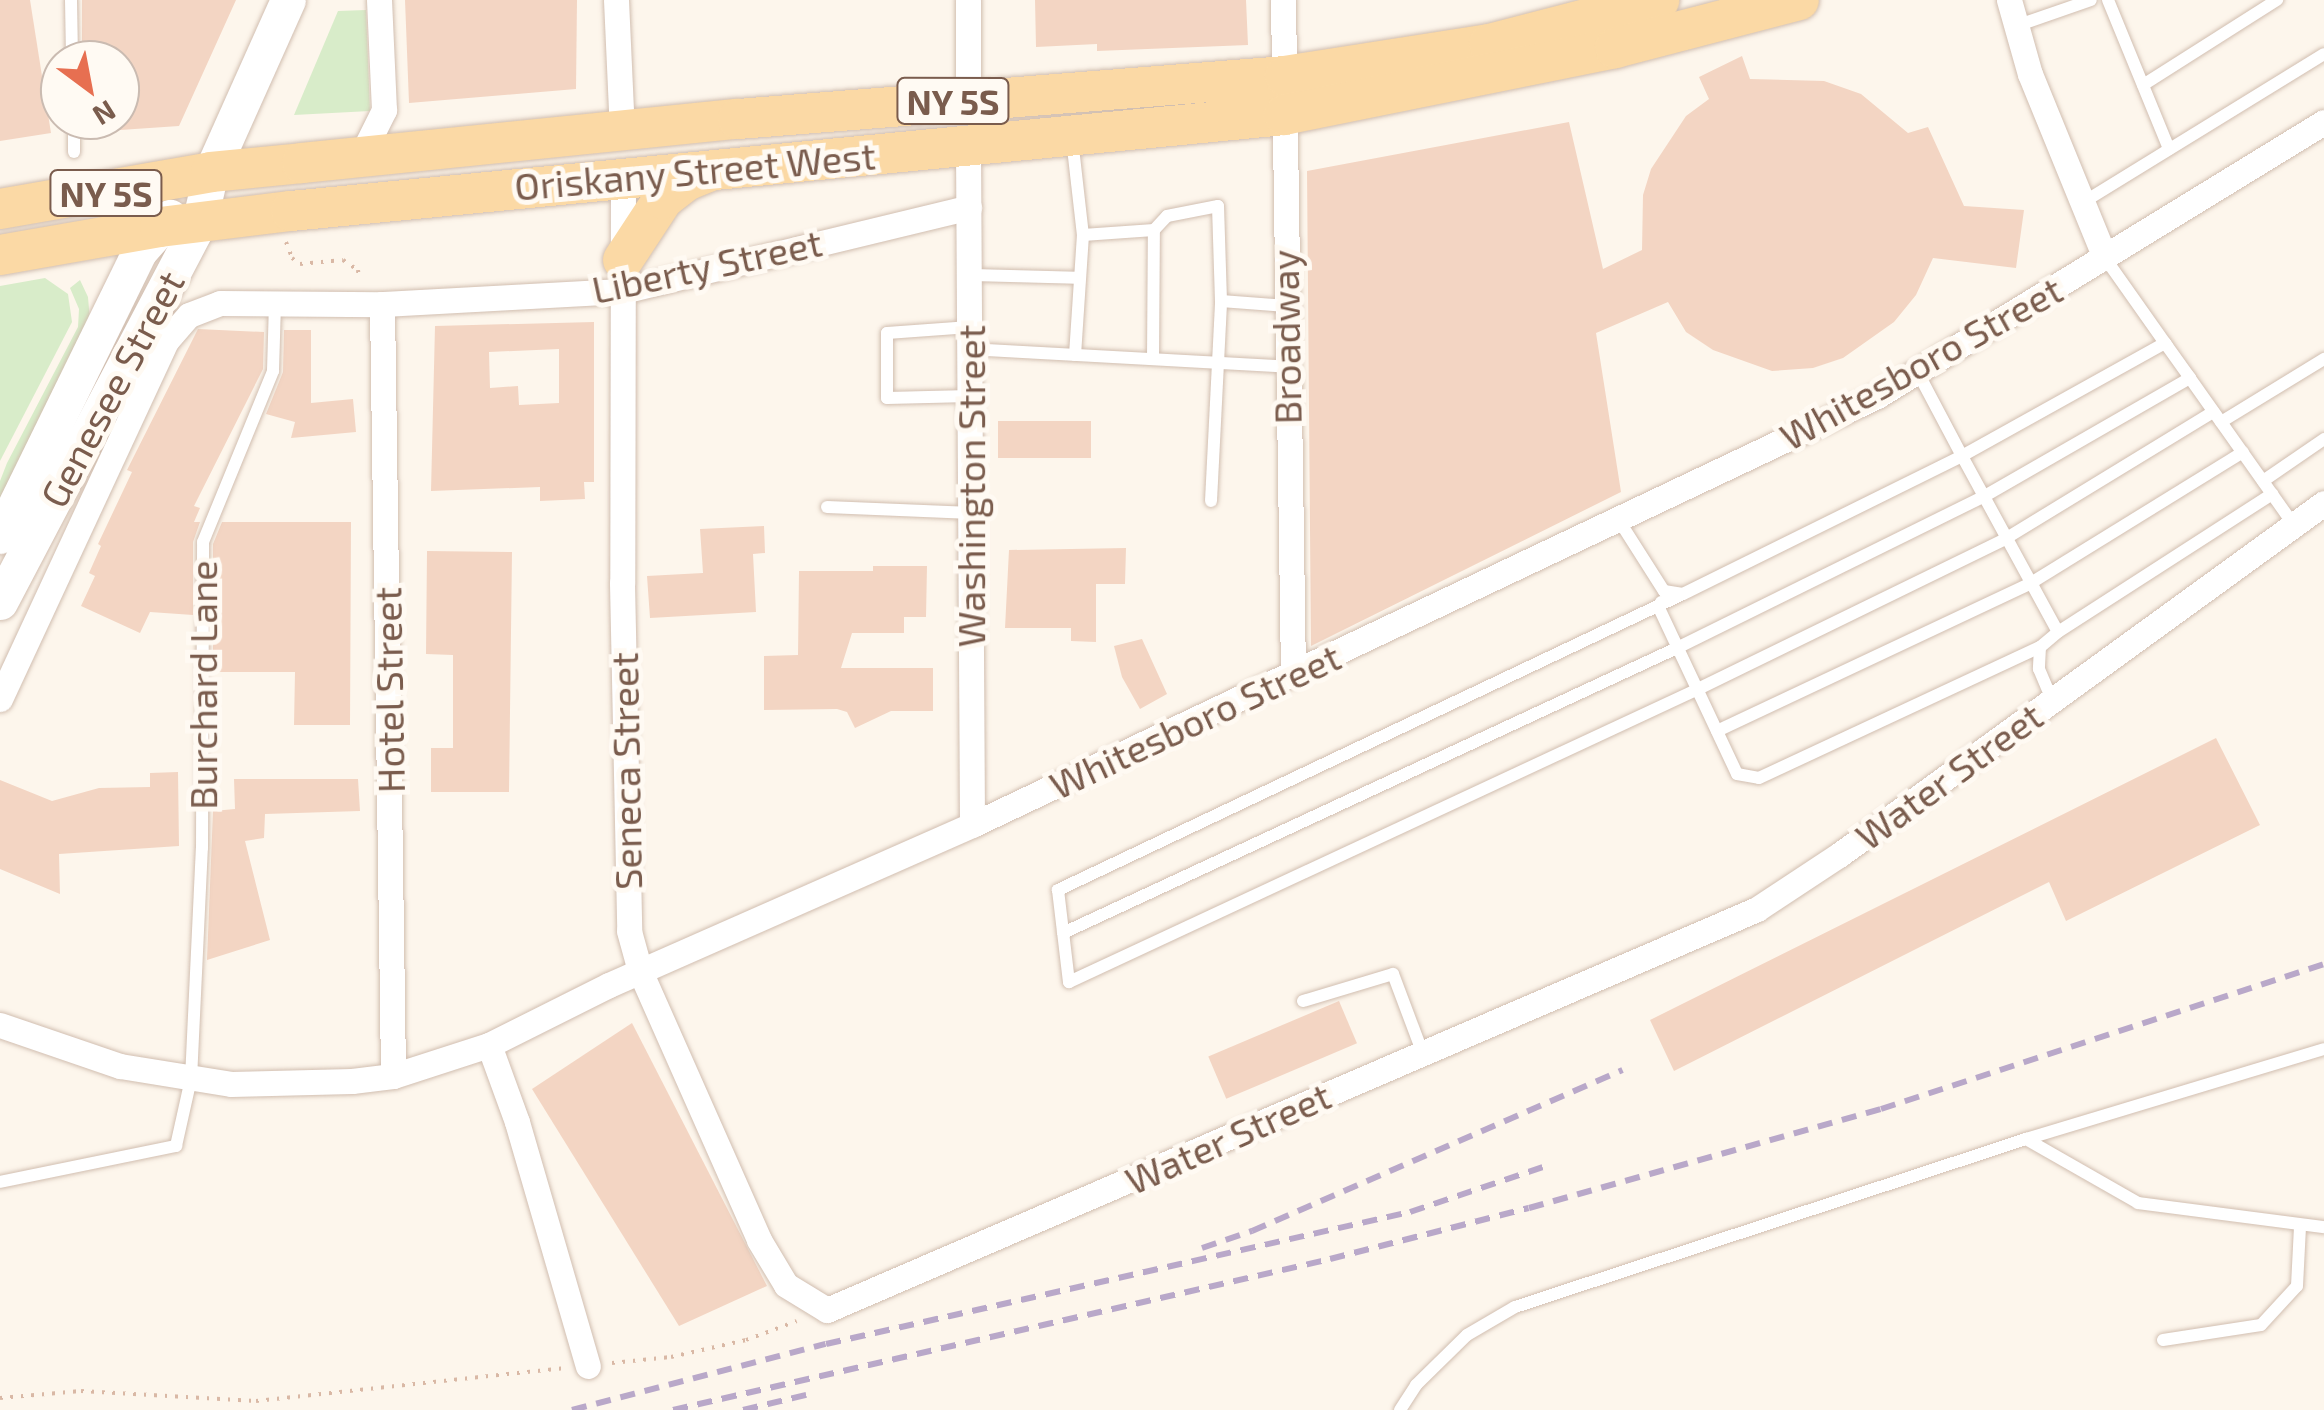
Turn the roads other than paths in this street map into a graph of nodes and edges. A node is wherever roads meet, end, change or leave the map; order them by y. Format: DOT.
graph roads {
  1 [pos="71,0"];
  2 [pos="288,0"];
  3 [pos="379,0"];
  4 [pos="616,0"];
  5 [pos="968,0"];
  6 [pos="1284,0"];
  7 [pos="1659,0"];
  8 [pos="1800,0"];
  9 [pos="2009,0"];
  10 [pos="2091,0"];
  11 [pos="2108,0"];
  12 [pos="2277,0"];
  13 [pos="2016,26"];
  14 [pos="72,40"];
  15 [pos="2324,54"];
  16 [pos="2143,85"];
  17 [pos="1284,95"];
  18 [pos="968,100"];
  19 [pos="738,119"];
  20 [pos="2324,122"];
  21 [pos="622,130"];
  22 [pos="1071,136"];
  23 [pos="74,140"];
  24 [pos="968,147"];
  25 [pos="2169,150"];
  26 [pos="74,152"];
  27 [pos="360,158"];
  28 [pos="718,168"];
  29 [pos="212,172"];
  30 [pos="623,176"];
  31 [pos="2082,203"];
  32 [pos="968,207"];
  33 [pos="0,209"];
  34 [pos="180,225"];
  35 [pos="1154,230"];
  36 [pos="1083,234"];
  37 [pos="0,254"];
  38 [pos="2105,258"];
  39 [pos="623,276"];
  40 [pos="970,276"];
  41 [pos="1080,278"];
  42 [pos="1221,301"];
  43 [pos="275,304"];
  44 [pos="382,304"];
  45 [pos="1287,306"];
  46 [pos="970,338"];
  47 [pos="2165,342"];
  48 [pos="1075,355"];
  49 [pos="1154,359"];
  50 [pos="2324,359"];
  51 [pos="1216,363"];
  52 [pos="1286,367"];
  53 [pos="1918,372"];
  54 [pos="2190,378"];
  55 [pos="971,396"];
  56 [pos="2217,417"];
  57 [pos="2324,439"];
  58 [pos="2243,452"];
  59 [pos="1962,456"];
  60 [pos="2262,481"];
  61 [pos="2272,494"];
  62 [pos="1983,497"];
  63 [pos="1211,501"];
  64 [pos="2324,503"];
  65 [pos="827,507"];
  66 [pos="972,513"];
  67 [pos="1620,522"];
  68 [pos="2294,525"];
  69 [pos="0,536"];
  70 [pos="2005,539"];
  71 [pos="2031,583"];
  72 [pos="1664,591"];
  73 [pos="1683,594"];
  74 [pos="0,602"];
  75 [pos="1659,608"];
  76 [pos="2058,632"];
  77 [pos="2040,646"];
  78 [pos="1677,648"];
  79 [pos="1293,675"];
  80 [pos="1696,690"];
  81 [pos="0,699"];
  82 [pos="2052,700"];
  83 [pos="1717,732"];
  84 [pos="972,825"];
  85 [pos="1064,933"];
  86 [pos="640,971"];
  87 [pos="1303,1001"];
  88 [pos="0,1025"];
  89 [pos="489,1045"];
  90 [pos="2324,1049"];
  91 [pos="1422,1054"];
  92 [pos="392,1076"];
  93 [pos="191,1079"];
  94 [pos="2026,1140"];
  95 [pos="0,1182"];
  96 [pos="2300,1226"];
  97 [pos="2324,1227"];
  98 [pos="827,1310"];
  99 [pos="2163,1340"];
  100 [pos="588,1366"];
  101 [pos="1400,1410"];
  1 -- 14 [label="lane"];
  2 -- 29 [label="main road, Genesee Street"];
  3 -- 27 [label="street"];
  4 -- 21 [label="street"];
  5 -- 18 [label="street"];
  6 -- 17 [label="street, Broadway"];
  7 -- 17 [label="main road, Oriskany Street West / NY 5S"];
  8 -- 17 [label="main road, Oriskany Street West / NY 5S"];
  9 -- 13 [label="street"];
  10 -- 13 [label="lane"];
  11 -- 16 [label="lane"];
  12 -- 16 [label="lane"];
  13 -- 31 [label="street"];
  15 -- 25 [label="lane"];
  16 -- 25 [label="lane"];
  17 -- 18 [label="main road, Oriskany Street West / NY 5S"];
  17 -- 22 [label="main road, Oriskany Street West / NY 5S"];
  17 -- 45 [label="street, Broadway"];
  18 -- 19 [label="main road, Oriskany Street West / NY 5S"];
  19 -- 21 [label="main road, Oriskany Street West / NY 5S"];
  19 -- 30 [label="main road"];
  20 -- 38 [label="street, Whitesboro Street"];
  21 -- 27 [label="main road, Oriskany Street West / NY 5S"];
  22 -- 24 [label="main road, Oriskany Street West / NY 5S"];
  22 -- 36 [label="lane"];
  23 -- 26 [label="lane"];
  24 -- 28 [label="main road, Oriskany Street West / NY 5S"];
  24 -- 32 [label="street, Washington Street"];
  25 -- 31 [label="lane"];
  27 -- 29 [label="main road, Oriskany Street West / NY 5S"];
  28 -- 30 [label="main road, Oriskany Street West / NY 5S"];
  28 -- 39 [label="main road"];
  29 -- 33 [label="main road, Oriskany Street West / NY 5S"];
  29 -- 34 [label="main road, Genesee Street"];
  30 -- 34 [label="main road, Oriskany Street West / NY 5S"];
  30 -- 39 [label="street, Seneca Street"];
  31 -- 38 [label="street"];
  32 -- 39 [label="street, Liberty Street"];
  32 -- 40 [label="street, Washington Street"];
  34 -- 37 [label="main road, Oriskany Street West / NY 5S"];
  34 -- 69 [label="main road, Genesee Street"];
  34 -- 74 [label="main road, Genesee Street"];
  35 -- 36 [label="lane"];
  35 -- 42 [label="lane"];
  35 -- 49 [label="lane"];
  36 -- 41 [label="lane"];
  38 -- 47 [label="lane"];
  38 -- 53 [label="street, Whitesboro Street"];
  39 -- 44 [label="street, Liberty Street"];
  39 -- 86 [label="street, Seneca Street"];
  40 -- 41 [label="lane"];
  40 -- 46 [label="street, Washington Street"];
  41 -- 48 [label="lane"];
  42 -- 45 [label="lane"];
  42 -- 51 [label="lane"];
  43 -- 44 [label="street, Liberty Street"];
  43 -- 81 [label="street, Liberty Street"];
  43 -- 93 [label="lane, Burchard Lane"];
  44 -- 92 [label="street, Hotel Street"];
  45 -- 52 [label="street, Broadway"];
  46 -- 48 [label="lane"];
  46 -- 55 [label="street, Washington Street"];
  46 -- 55 [label="lane"];
  47 -- 54 [label="lane"];
  47 -- 59 [label="lane"];
  48 -- 49 [label="lane"];
  49 -- 51 [label="lane"];
  50 -- 56 [label="lane"];
  51 -- 52 [label="lane"];
  51 -- 63 [label="lane"];
  52 -- 79 [label="street, Broadway"];
  53 -- 59 [label="lane"];
  53 -- 67 [label="street, Whitesboro Street"];
  54 -- 56 [label="lane"];
  54 -- 62 [label="lane"];
  55 -- 66 [label="street, Washington Street"];
  56 -- 58 [label="lane"];
  56 -- 70 [label="lane"];
  57 -- 60 [label="lane"];
  58 -- 60 [label="lane"];
  58 -- 71 [label="lane"];
  59 -- 62 [label="lane"];
  59 -- 73 [label="lane"];
  60 -- 61 [label="lane"];
  61 -- 68 [label="lane"];
  61 -- 76 [label="lane"];
  62 -- 70 [label="lane"];
  62 -- 78 [label="lane"];
  64 -- 68 [label="street, Water Street"];
  65 -- 66 [label="lane"];
  66 -- 84 [label="street, Washington Street"];
  67 -- 72 [label="lane"];
  67 -- 79 [label="street, Whitesboro Street"];
  68 -- 82 [label="street, Water Street"];
  70 -- 71 [label="lane"];
  70 -- 80 [label="lane"];
  71 -- 76 [label="lane"];
  71 -- 83 [label="lane"];
  72 -- 73 [label="lane"];
  72 -- 75 [label="lane"];
  73 -- 75 [label="lane"];
  75 -- 78 [label="lane"];
  75 -- 85 [label="lane"];
  76 -- 77 [label="lane"];
  77 -- 82 [label="lane"];
  77 -- 83 [label="lane"];
  78 -- 80 [label="lane"];
  78 -- 85 [label="lane"];
  79 -- 84 [label="street, Whitesboro Street"];
  80 -- 83 [label="lane"];
  80 -- 85 [label="lane"];
  82 -- 91 [label="street, Water Street"];
  84 -- 86 [label="street, Whitesboro Street"];
  86 -- 89 [label="street, Whitesboro Street"];
  86 -- 98 [label="street, Seneca Street"];
  87 -- 91 [label="lane"];
  88 -- 93 [label="street, Whitesboro Street"];
  89 -- 92 [label="street, Whitesboro Street"];
  89 -- 100 [label="street"];
  90 -- 94 [label="lane"];
  91 -- 98 [label="street, Water Street"];
  92 -- 93 [label="street, Whitesboro Street"];
  93 -- 95 [label="lane, Burchard Lane"];
  94 -- 96 [label="lane"];
  94 -- 101 [label="lane"];
  96 -- 97 [label="lane"];
  96 -- 99 [label="lane"];
}
